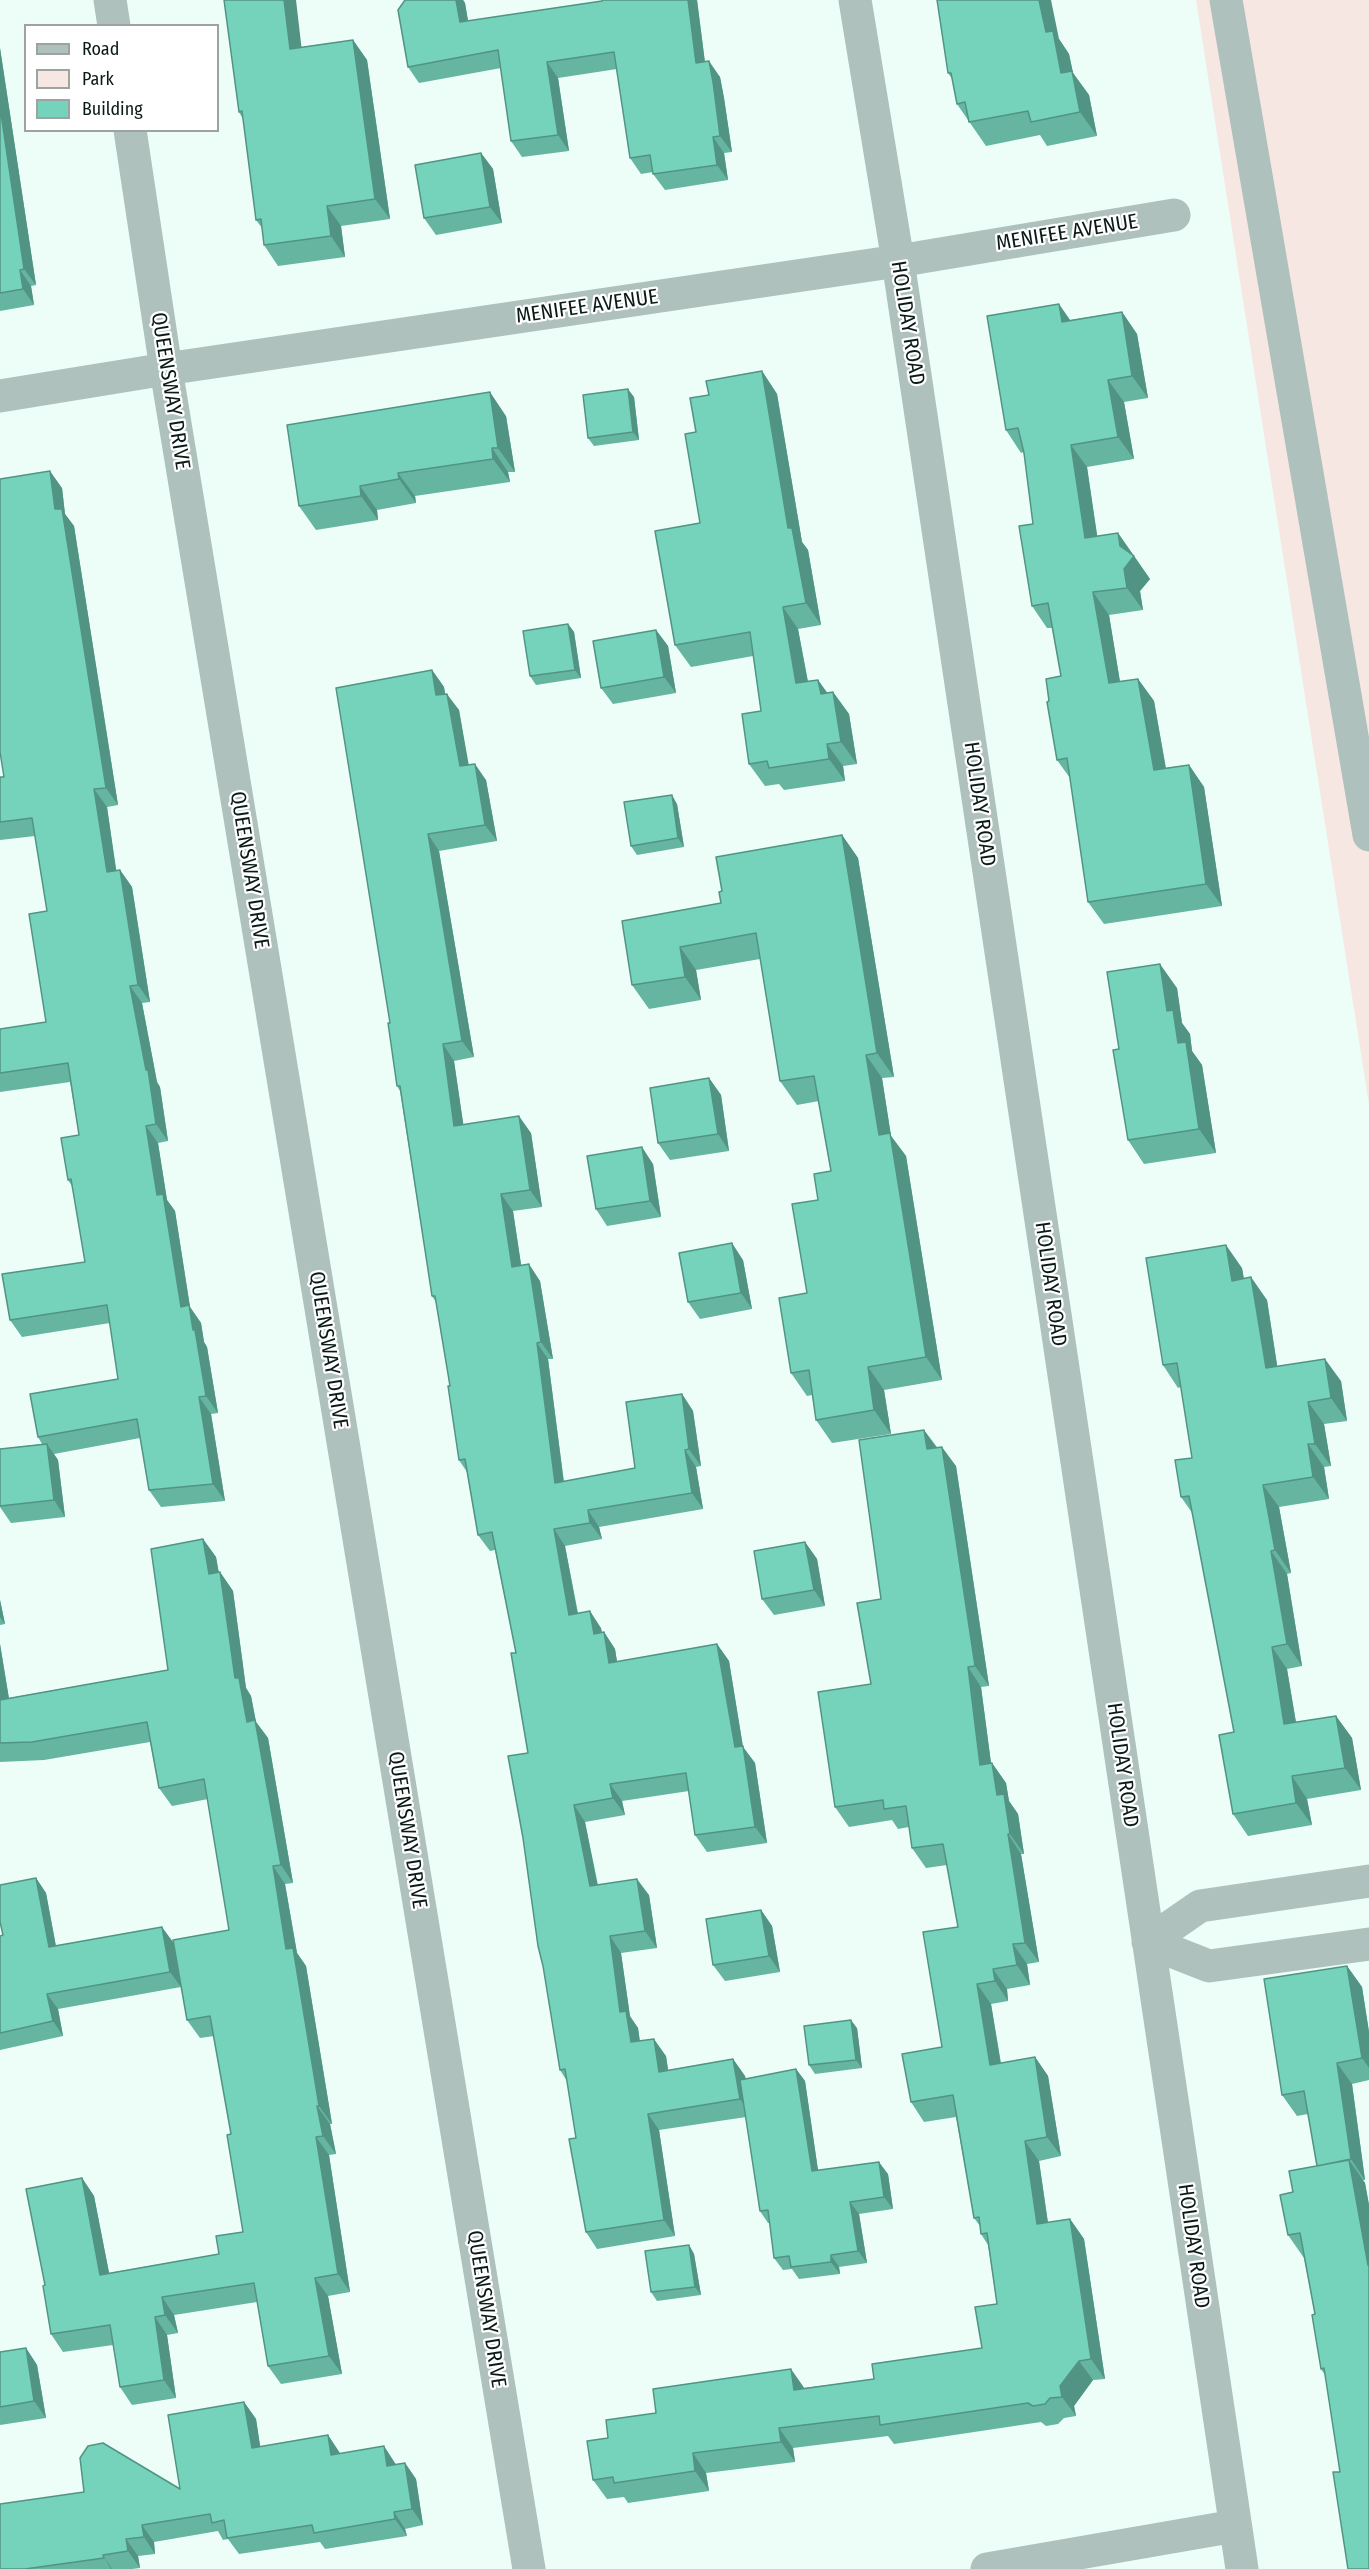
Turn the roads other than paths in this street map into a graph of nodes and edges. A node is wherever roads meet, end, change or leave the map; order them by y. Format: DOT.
graph roads {
  1 [pos="110,0"];
  2 [pos="855,0"];
  3 [pos="1226,0"];
  4 [pos="114,24"];
  5 [pos="130,132"];
  6 [pos="1174,215"];
  7 [pos="898,261"];
  8 [pos="166,369"];
  9 [pos="0,396"];
  10 [pos="1369,835"];
  11 [pos="1369,1881"];
  12 [pos="1148,1942"];
  13 [pos="1369,1944"];
  14 [pos="1235,2526"];
  15 [pos="528,2569"];
  16 [pos="987,2569"];
  17 [pos="1242,2569"];
  1 -- 4 [label="street"];
  2 -- 7 [label="street, HOLIDAY ROAD"];
  3 -- 10 [label="street"];
  5 -- 8 [label="street, QUEENSWAY DRIVE"];
  6 -- 7 [label="street, MENIFEE AVENUE"];
  7 -- 8 [label="street, MENIFEE AVENUE"];
  7 -- 12 [label="street, HOLIDAY ROAD"];
  8 -- 9 [label="street, MENIFEE AVENUE"];
  8 -- 15 [label="street, QUEENSWAY DRIVE"];
  11 -- 12 [label="street"];
  12 -- 13 [label="street"];
  12 -- 14 [label="street, HOLIDAY ROAD"];
  14 -- 16 [label="street"];
  14 -- 17 [label="street, HOLIDAY ROAD"];
}
